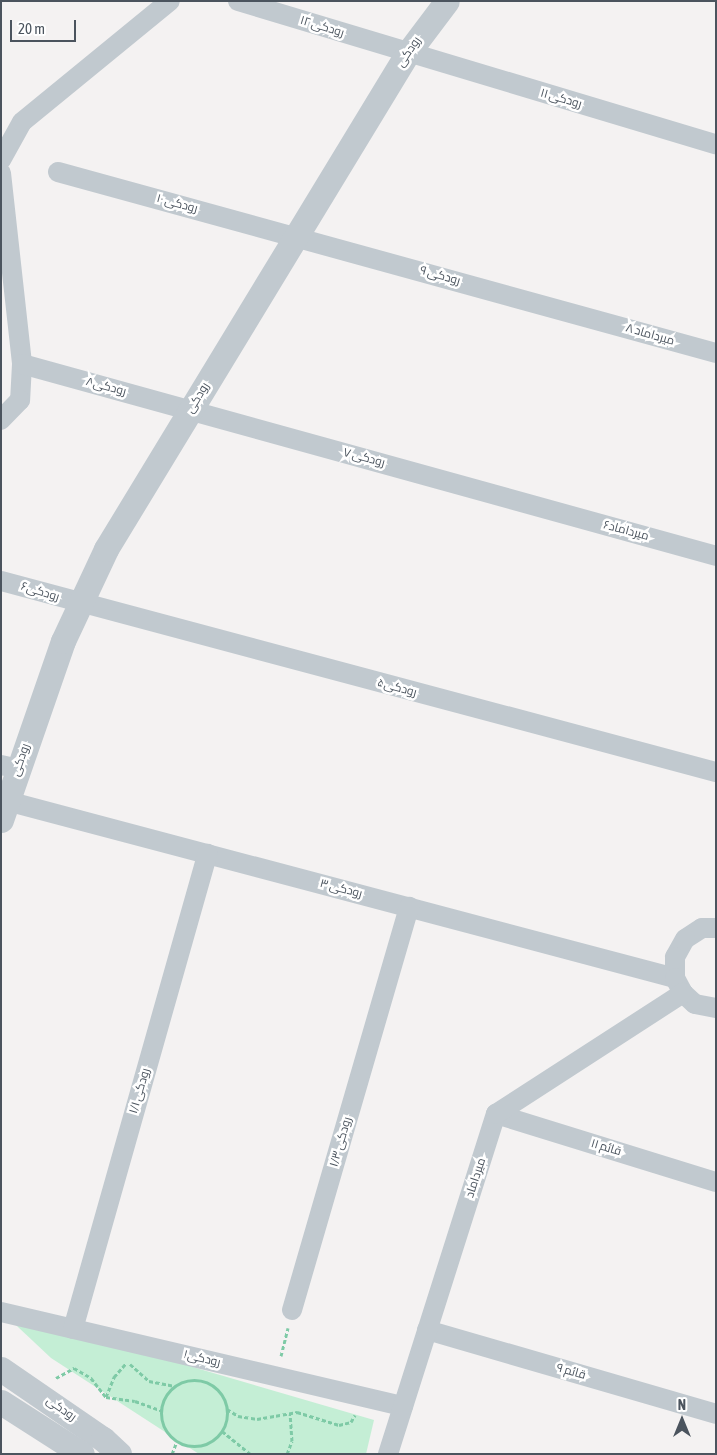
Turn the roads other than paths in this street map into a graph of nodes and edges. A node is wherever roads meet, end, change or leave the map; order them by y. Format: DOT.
graph roads {
  1 [pos="170,1"];
  2 [pos="238,1"];
  3 [pos="447,1"];
  4 [pos="407,54"];
  5 [pos="716,144"];
  6 [pos="1,160"];
  7 [pos="1,172"];
  8 [pos="58,172"];
  9 [pos="296,236"];
  10 [pos="584,316"];
  11 [pos="716,353"];
  12 [pos="22,364"];
  13 [pos="190,410"];
  14 [pos="1,420"];
  15 [pos="537,506"];
  16 [pos="716,556"];
  17 [pos="1,581"];
  18 [pos="79,604"];
  19 [pos="10,767"];
  20 [pos="716,772"];
  21 [pos="4,811"];
  22 [pos="207,854"];
  23 [pos="409,908"];
  24 [pos="716,928"];
  25 [pos="679,986"];
  26 [pos="716,1008"];
  27 [pos="496,1114"];
  28 [pos="716,1182"];
  29 [pos="292,1310"];
  30 [pos="1,1312"];
  31 [pos="73,1329"];
  32 [pos="427,1330"];
  33 [pos="1,1369"];
  34 [pos="1,1402"];
  35 [pos="403,1406"];
  36 [pos="716,1414"];
  37 [pos="82,1454"];
  38 [pos="119,1454"];
  39 [pos="388,1454"];
  1 -- 6 [label="street"];
  2 -- 4 [label="street, رودکی ۱۲"];
  3 -- 4 [label="street, رودکی"];
  4 -- 5 [label="street, رودکی ۱۱"];
  4 -- 9 [label="street, رودکی"];
  7 -- 12 [label="street"];
  8 -- 9 [label="street, رودکی ۱۰"];
  9 -- 10 [label="street, رودکی ۹"];
  9 -- 13 [label="street, رودکی"];
  10 -- 11 [label="street, میرداماد ۸"];
  12 -- 13 [label="street, رودکی۸"];
  12 -- 14 [label="street"];
  13 -- 15 [label="street, رودکی ۷"];
  13 -- 18 [label="street, رودکی"];
  15 -- 16 [label="street, میرداماد۶"];
  17 -- 18 [label="street, رودکی۶"];
  18 -- 19 [label="street, رودکی"];
  18 -- 20 [label="street, رودکی۵"];
  19 -- 21 [label="street, رودکی"];
  21 -- 22 [label="street, رودکی ۳"];
  22 -- 23 [label="street, رودکی ۳"];
  22 -- 31 [label="street, رودکی ۱/۱"];
  23 -- 25 [label="street, رودکی ۳"];
  23 -- 29 [label="street, رودکی ۱/۳"];
  24 -- 25 [label="street"];
  25 -- 26 [label="street, رودکی ۳"];
  25 -- 27 [label="street"];
  27 -- 28 [label="street, قائم ۱۱"];
  27 -- 32 [label="street, میرداماد"];
  30 -- 31 [label="street, رودکی۱"];
  31 -- 35 [label="street, رودکی۱"];
  32 -- 35 [label="street, میرداماد"];
  32 -- 36 [label="street, قائم ۹"];
  33 -- 38 [label="street, رودکی"];
  34 -- 37 [label="street, رودکی"];
  35 -- 39 [label="street, میرداماد"];
}
